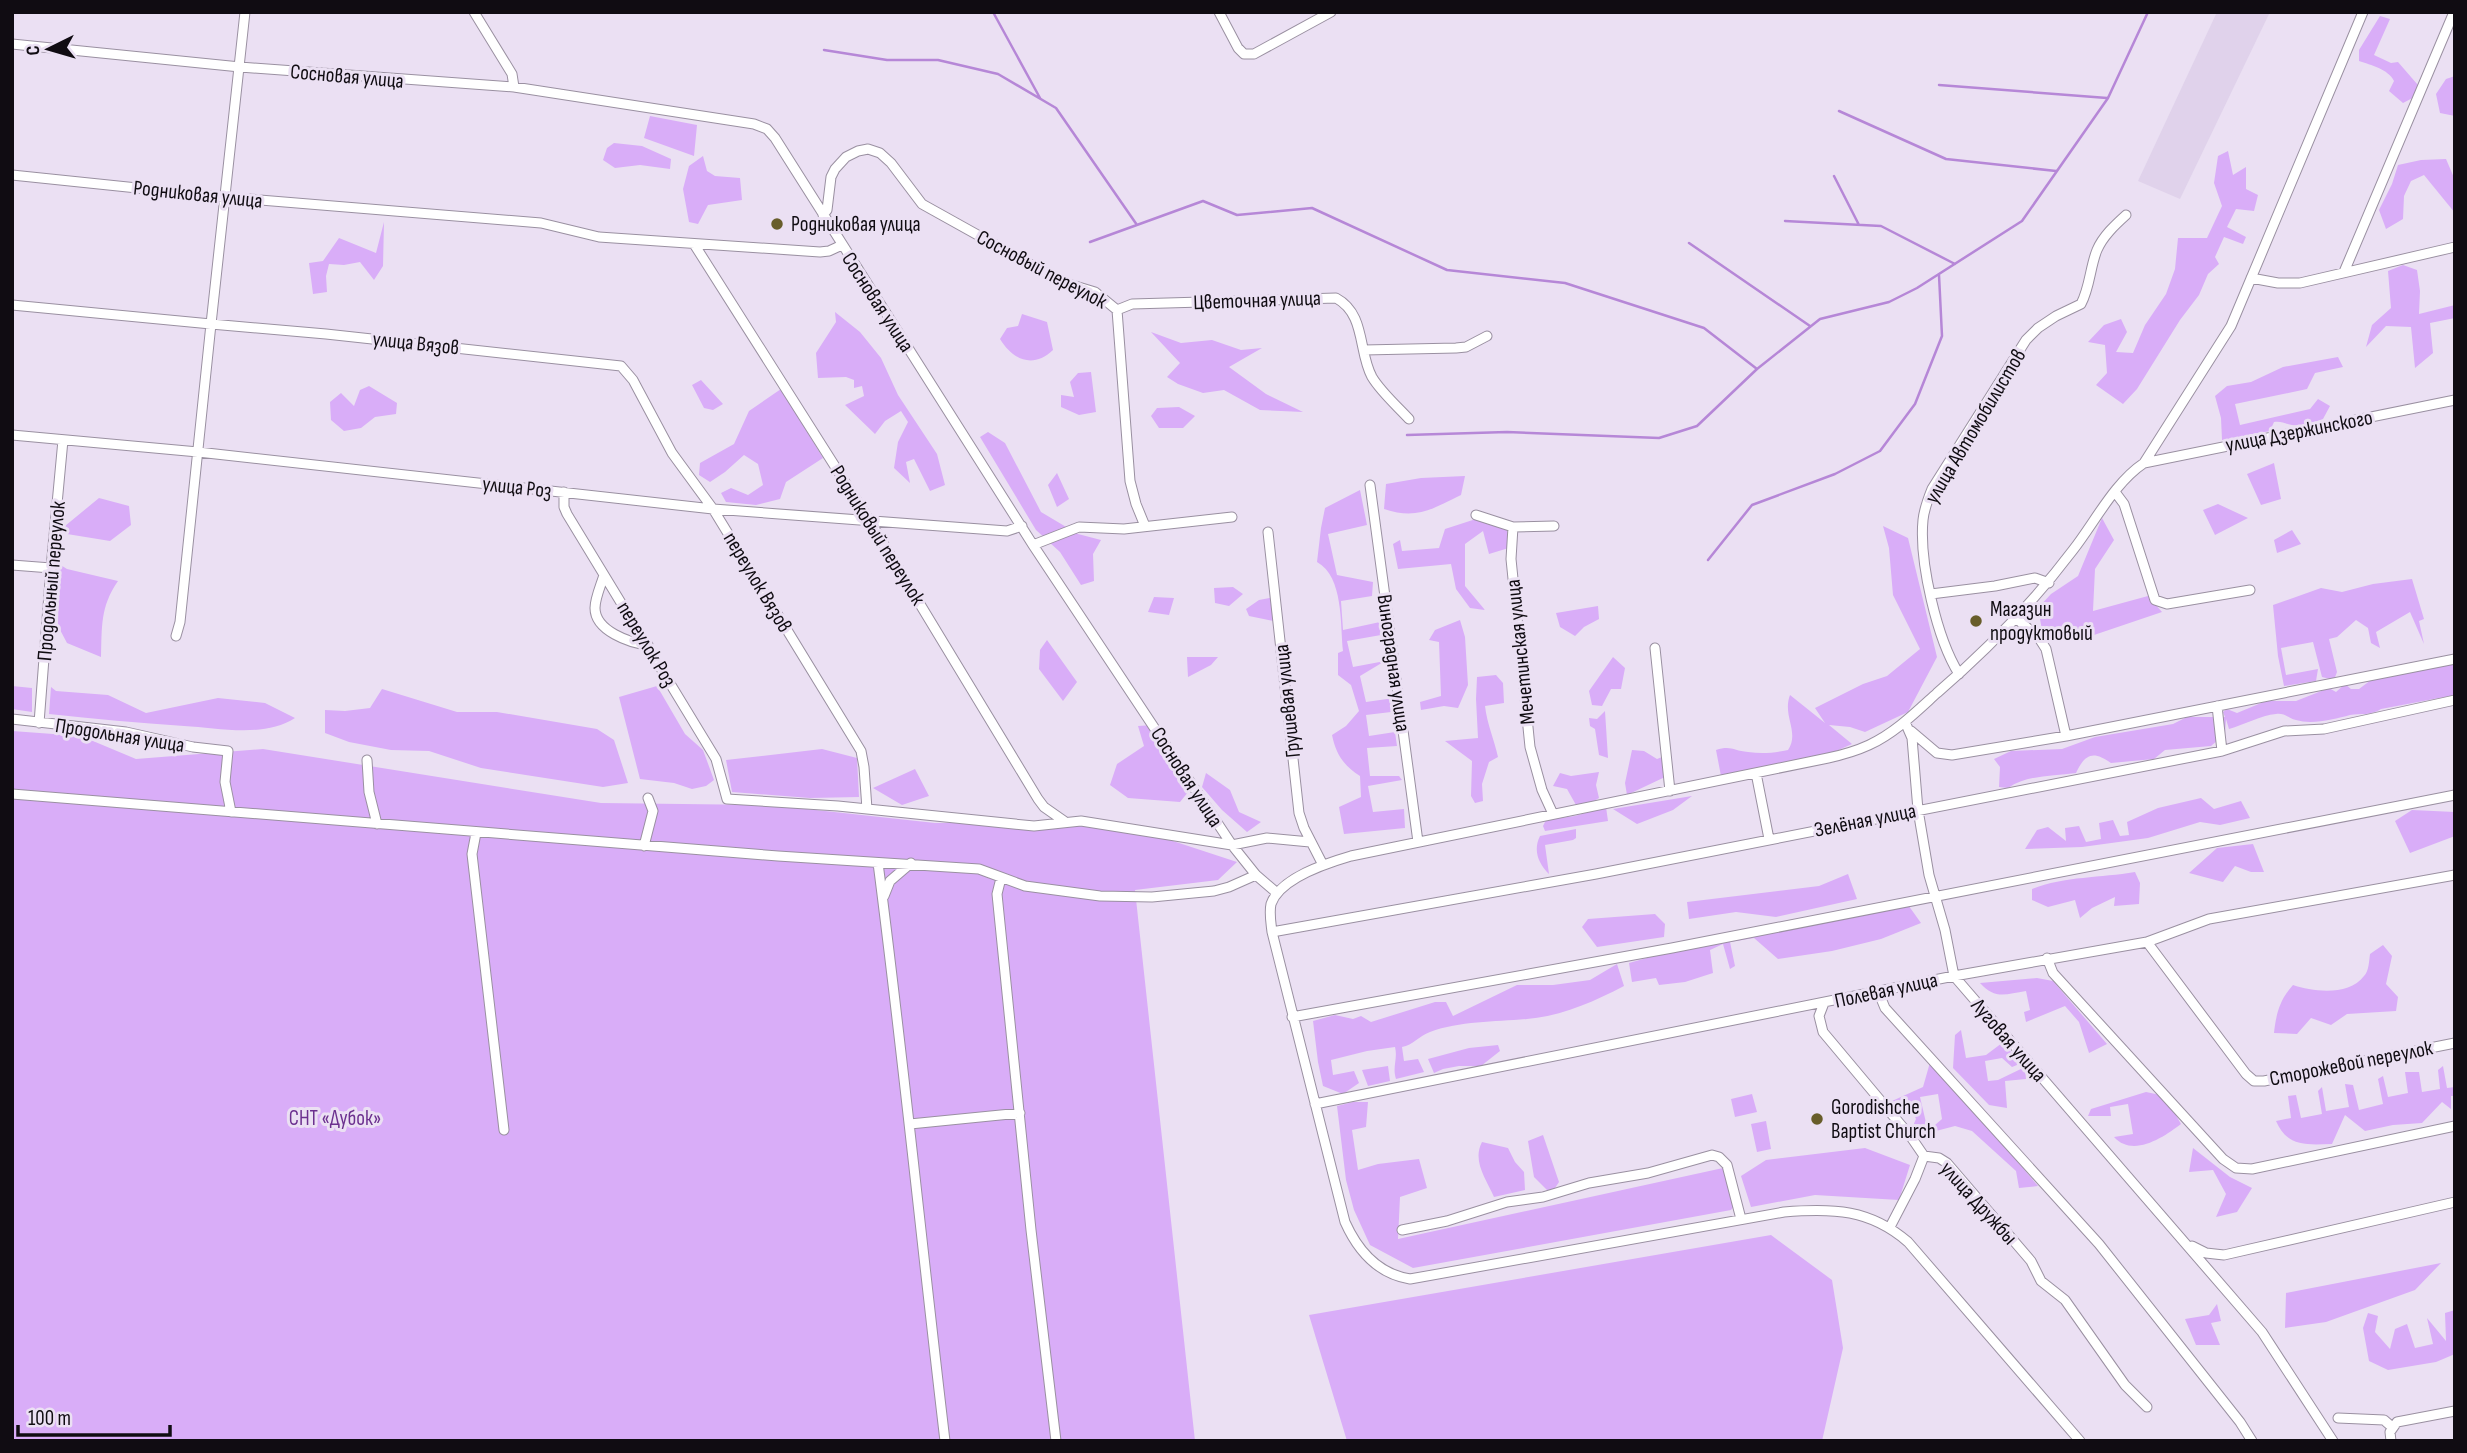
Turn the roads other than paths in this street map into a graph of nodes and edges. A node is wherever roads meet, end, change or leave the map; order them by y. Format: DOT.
graph roads {
  1 [pos="245,12"];
  2 [pos="474,12"];
  3 [pos="1219,12"];
  4 [pos="1331,12"];
  5 [pos="2363,12"];
  6 [pos="2454,12"];
  7 [pos="12,44"];
  8 [pos="240,67"];
  9 [pos="514,87"];
  10 [pos="12,175"];
  11 [pos="224,198"];
  12 [pos="823,215"];
  13 [pos="2126,215"];
  14 [pos="694,244"];
  15 [pos="842,245"];
  16 [pos="2455,247"];
  17 [pos="2344,272"];
  18 [pos="2251,278"];
  19 [pos="12,305"];
  20 [pos="1117,310"];
  21 [pos="211,324"];
  22 [pos="1487,336"];
  23 [pos="1364,350"];
  24 [pos="621,366"];
  25 [pos="2455,400"];
  26 [pos="1409,419"];
  27 [pos="12,435"];
  28 [pos="63,440"];
  29 [pos="198,453"];
  30 [pos="2144,463"];
  31 [pos="1370,485"];
  32 [pos="564,492"];
  33 [pos="2115,492"];
  34 [pos="713,509"];
  35 [pos="1476,515"];
  36 [pos="1232,517"];
  37 [pos="869,520"];
  38 [pos="1022,526"];
  39 [pos="1145,526"];
  40 [pos="1555,526"];
  41 [pos="1513,527"];
  42 [pos="1268,532"];
  43 [pos="1034,545"];
  44 [pos="12,565"];
  45 [pos="51,568"];
  46 [pos="604,575"];
  47 [pos="2049,583"];
  48 [pos="2250,590"];
  49 [pos="1931,594"];
  50 [pos="2016,618"];
  51 [pos="176,636"];
  52 [pos="648,645"];
  53 [pos="1655,648"];
  54 [pos="2455,659"];
  55 [pos="1959,674"];
  56 [pos="2455,700"];
  57 [pos="2217,706"];
  58 [pos="12,719"];
  59 [pos="1905,722"];
  60 [pos="39,723"];
  61 [pos="1911,732"];
  62 [pos="2066,736"];
  63 [pos="2222,751"];
  64 [pos="367,760"];
  65 [pos="1756,773"];
  66 [pos="1670,791"];
  67 [pos="12,794"];
  68 [pos="2455,795"];
  69 [pos="648,798"];
  70 [pos="867,809"];
  71 [pos="1918,810"];
  72 [pos="231,812"];
  73 [pos="1553,814"];
  74 [pos="1064,821"];
  75 [pos="377,824"];
  76 [pos="476,833"];
  77 [pos="1769,839"];
  78 [pos="1310,842"];
  79 [pos="1418,842"];
  80 [pos="1232,845"];
  81 [pos="644,846"];
  82 [pos="878,863"];
  83 [pos="911,863"];
  84 [pos="1322,865"];
  85 [pos="2455,874"];
  86 [pos="1256,875"];
  87 [pos="1001,878"];
  88 [pos="1277,893"];
  89 [pos="1935,896"];
  90 [pos="883,900"];
  91 [pos="1272,932"];
  92 [pos="2147,942"];
  93 [pos="2047,958"];
  94 [pos="1954,976"];
  95 [pos="1878,991"];
  96 [pos="1824,1003"];
  97 [pos="1292,1017"];
  98 [pos="2455,1043"];
  99 [pos="1315,1104"];
  100 [pos="1020,1112"];
  101 [pos="910,1124"];
  102 [pos="2455,1126"];
  103 [pos="505,1130"];
  104 [pos="1924,1156"];
  105 [pos="2455,1202"];
  106 [pos="1741,1219"];
  107 [pos="1890,1227"];
  108 [pos="1402,1230"];
  109 [pos="2180,1237"];
  110 [pos="2224,1255"];
  111 [pos="2209,1270"];
  112 [pos="2147,1407"];
  113 [pos="2455,1411"];
  114 [pos="2338,1418"];
  115 [pos="2392,1427"];
  116 [pos="2080,1440"];
  117 [pos="945,1441"];
  118 [pos="1055,1441"];
  119 [pos="2252,1441"];
  120 [pos="2333,1441"];
  121 [pos="2391,1441"];
  1 -- 8 [label="street"];
  2 -- 9 [label="street"];
  3 -- 4 [label="street"];
  5 -- 18 [label="street"];
  6 -- 17 [label="street"];
  7 -- 8 [label="street, Сосновая улица"];
  8 -- 9 [label="street, Сосновая улица"];
  8 -- 11 [label="street"];
  9 -- 12 [label="street, Сосновая улица"];
  10 -- 11 [label="street, Родниковая улица"];
  11 -- 14 [label="street, Родниковая улица"];
  11 -- 21 [label="street"];
  12 -- 15 [label="street, Сосновая улица"];
  12 -- 20 [label="street, Сосновый переулок"];
  13 -- 49 [label="street, улица Автомобилистов"];
  14 -- 15 [label="street, Родниковая улица"];
  14 -- 37 [label="street, Родниковый переулок"];
  15 -- 38 [label="street, Сосновая улица"];
  16 -- 17 [label="street"];
  17 -- 18 [label="street"];
  18 -- 30 [label="street"];
  19 -- 21 [label="street, улица Вязов"];
  20 -- 23 [label="street, Цветочная улица"];
  20 -- 39 [label="street, Сосновый переулок"];
  21 -- 24 [label="street, улица Вязов"];
  21 -- 29 [label="street"];
  22 -- 23 [label="street"];
  23 -- 26 [label="street, Цветочная улица"];
  24 -- 34 [label="street, переулок Вязов"];
  25 -- 30 [label="street, улица Дзержинского"];
  27 -- 28 [label="street, улица Роз"];
  28 -- 29 [label="street, улица Роз"];
  28 -- 45 [label="street, Продольный переулок"];
  29 -- 32 [label="street, улица Роз"];
  29 -- 51 [label="street"];
  30 -- 33 [label="street"];
  31 -- 79 [label="street, Виноградная улица"];
  32 -- 34 [label="street, улица Роз"];
  32 -- 46 [label="street, переулок Роз"];
  33 -- 47 [label="street"];
  33 -- 48 [label="street"];
  34 -- 37 [label="street, улица Роз"];
  34 -- 70 [label="street, переулок Вязов"];
  35 -- 41 [label="street"];
  36 -- 39 [label="street"];
  37 -- 38 [label="street, улица Роз"];
  37 -- 74 [label="street, Родниковый переулок"];
  38 -- 43 [label="street, Сосновая улица"];
  39 -- 43 [label="street"];
  40 -- 41 [label="street"];
  41 -- 73 [label="street, Мечетинская улица"];
  42 -- 78 [label="street, Грушевая улица"];
  43 -- 80 [label="street, Сосновая улица"];
  44 -- 45 [label="street"];
  45 -- 60 [label="street, Продольный переулок"];
  46 -- 52 [label="street, переулок Роз"];
  46 -- 52 [label="street"];
  47 -- 49 [label="street"];
  47 -- 50 [label="street"];
  49 -- 55 [label="street, улица Автомобилистов"];
  50 -- 55 [label="street"];
  50 -- 62 [label="street"];
  52 -- 70 [label="street, переулок Роз"];
  53 -- 66 [label="street"];
  54 -- 57 [label="street"];
  55 -- 59 [label="street"];
  56 -- 63 [label="street, Зелёная улица"];
  57 -- 62 [label="street"];
  57 -- 63 [label="street"];
  58 -- 60 [label="street, Продольная улица"];
  59 -- 61 [label="street, Луговая улица"];
  59 -- 65 [label="street"];
  60 -- 72 [label="street, Продольная улица"];
  61 -- 62 [label="street"];
  61 -- 71 [label="street, Луговая улица"];
  63 -- 71 [label="street, Зелёная улица"];
  64 -- 75 [label="street"];
  65 -- 66 [label="street"];
  65 -- 77 [label="street"];
  66 -- 73 [label="street"];
  67 -- 72 [label="street"];
  68 -- 89 [label="street"];
  69 -- 81 [label="street"];
  70 -- 74 [label="street"];
  71 -- 77 [label="street, Зелёная улица"];
  71 -- 89 [label="street, Луговая улица"];
  72 -- 75 [label="street"];
  73 -- 79 [label="street"];
  74 -- 80 [label="street"];
  75 -- 76 [label="street"];
  76 -- 81 [label="street"];
  76 -- 103 [label="street"];
  77 -- 91 [label="street, Зелёная улица"];
  78 -- 80 [label="street"];
  78 -- 84 [label="street, Грушевая улица"];
  79 -- 84 [label="street"];
  80 -- 86 [label="street, Сосновая улица"];
  81 -- 82 [label="street"];
  82 -- 83 [label="street"];
  82 -- 90 [label="street"];
  83 -- 87 [label="street"];
  83 -- 90 [label="street"];
  84 -- 88 [label="street"];
  85 -- 92 [label="street, Полевая улица"];
  86 -- 87 [label="street"];
  86 -- 88 [label="street, Сосновая улица"];
  87 -- 100 [label="street"];
  88 -- 91 [label="street"];
  89 -- 94 [label="street, Луговая улица"];
  89 -- 97 [label="street"];
  90 -- 101 [label="street"];
  91 -- 97 [label="street"];
  92 -- 93 [label="street, Полевая улица"];
  92 -- 98 [label="street, Сторожевой переулок"];
  93 -- 94 [label="street, Полевая улица"];
  93 -- 102 [label="street"];
  94 -- 95 [label="street, Полевая улица"];
  94 -- 109 [label="street, Луговая улица"];
  95 -- 96 [label="street, Полевая улица"];
  95 -- 119 [label="street"];
  96 -- 99 [label="street, Полевая улица"];
  96 -- 104 [label="street, улица Дружбы"];
  97 -- 99 [label="street"];
  99 -- 106 [label="street"];
  100 -- 101 [label="street"];
  100 -- 118 [label="street"];
  101 -- 117 [label="street"];
  104 -- 107 [label="street"];
  104 -- 112 [label="street, улица Дружбы"];
  105 -- 110 [label="street"];
  106 -- 107 [label="street"];
  106 -- 108 [label="street"];
  107 -- 116 [label="street"];
  109 -- 110 [label="street, Луговая улица"];
  109 -- 111 [label="street, Луговая улица"];
  110 -- 111 [label="street"];
  111 -- 120 [label="street, Луговая улица"];
  113 -- 115 [label="street"];
  114 -- 115 [label="street"];
  115 -- 121 [label="street"];
}
